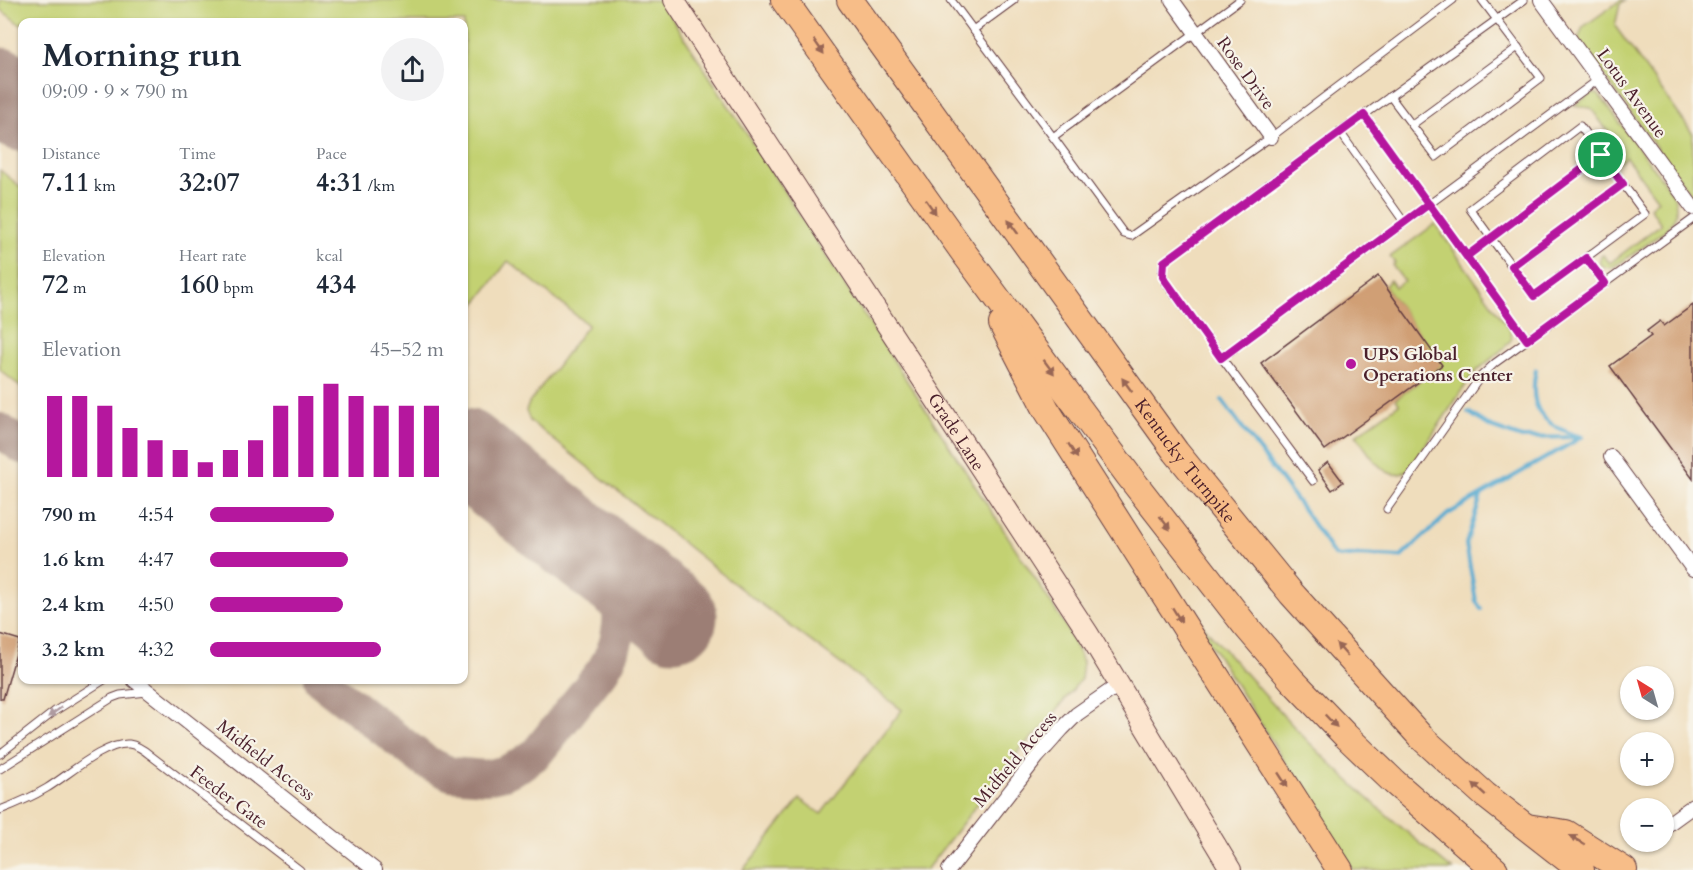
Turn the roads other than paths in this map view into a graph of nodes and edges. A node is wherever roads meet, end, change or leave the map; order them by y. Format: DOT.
graph roads {
  1 [pos="674,0"];
  2 [pos="784,0"];
  3 [pos="850,0"];
  4 [pos="951,0"];
  5 [pos="1014,0"];
  6 [pos="1172,0"];
  7 [pos="1240,0"];
  8 [pos="1453,0"];
  9 [pos="1482,0"];
  10 [pos="1524,0"];
  11 [pos="1541,0"];
  12 [pos="1497,19"];
  13 [pos="973,30"];
  14 [pos="1196,33"];
  15 [pos="1518,47"];
  16 [pos="1599,79"];
  17 [pos="1390,96"];
  18 [pos="1364,115"];
  19 [pos="1412,125"];
  20 [pos="1340,132"];
  21 [pos="1053,137"];
  22 [pos="1270,137"];
  23 [pos="1601,155"];
  24 [pos="1623,184"];
  25 [pos="1429,204"];
  26 [pos="1693,208"];
  27 [pos="1693,219"];
  28 [pos="1404,222"];
  29 [pos="1491,238"];
  30 [pos="964,253"];
  31 [pos="1467,256"];
  32 [pos="1586,258"];
  33 [pos="1512,266"];
  34 [pos="1605,283"];
  35 [pos="1527,340"];
  36 [pos="1221,358"];
  37 [pos="1611,458"];
  38 [pos="1313,481"];
  39 [pos="1387,509"];
  40 [pos="1693,569"];
  41 [pos="98,684"];
  42 [pos="139,684"];
  43 [pos="1120,684"];
  44 [pos="150,692"];
  45 [pos="0,754"];
  46 [pos="0,769"];
  47 [pos="1693,806"];
  48 [pos="0,810"];
  49 [pos="1674,820"];
  50 [pos="1524,826"];
  51 [pos="300,870"];
  52 [pos="375,870"];
  53 [pos="949,870"];
  54 [pos="1231,870"];
  55 [pos="1340,870"];
  56 [pos="1495,870"];
  57 [pos="1581,870"];
  58 [pos="1624,870"];
  1 -- 43 [label="main road, Grade Lane"];
  2 -- 30 [label="highway, one-way"];
  50 -- 3 [label="highway, Kentucky Turnpike, one-way"];
  4 -- 13 [label="lane"];
  5 -- 13 [label="lane"];
  6 -- 14 [label="street, Rose Drive"];
  7 -- 14 [label="lane"];
  8 -- 22 [label="lane"];
  9 -- 12 [label="lane"];
  10 -- 12 [label="lane"];
  11 -- 16 [label="street, Lotus Avenue"];
  12 -- 15 [label="lane"];
  12 -- 17 [label="lane"];
  13 -- 21 [label="lane"];
  14 -- 21 [label="lane"];
  14 -- 22 [label="street, Rose Drive"];
  15 -- 19 [label="lane"];
  15 -- 19 [label="lane"];
  16 -- 25 [label="lane"];
  16 -- 26 [label="street, Lotus Avenue"];
  17 -- 18 [label="lane"];
  17 -- 19 [label="lane"];
  18 -- 20 [label="lane"];
  18 -- 25 [label="lane"];
  20 -- 28 [label="lane"];
  20 -- 36 [label="lane"];
  21 -- 22 [label="lane"];
  23 -- 24 [label="lane"];
  23 -- 29 [label="lane"];
  23 -- 29 [label="lane"];
  24 -- 32 [label="lane"];
  24 -- 33 [label="lane"];
  25 -- 28 [label="lane"];
  25 -- 31 [label="lane"];
  27 -- 34 [label="lane"];
  28 -- 36 [label="lane"];
  29 -- 31 [label="lane"];
  29 -- 33 [label="lane"];
  30 -- 55 [label="highway, one-way"];
  30 -- 56 [label="highway, one-way"];
  31 -- 35 [label="lane"];
  32 -- 33 [label="lane"];
  32 -- 34 [label="lane"];
  34 -- 35 [label="lane"];
  35 -- 39 [label="lane"];
  36 -- 38 [label="lane"];
  37 -- 40 [label="street"];
  41 -- 45 [label="lane, one-way"];
  42 -- 44 [label="street, Midfield Access"];
  43 -- 53 [label="street, Midfield Access"];
  43 -- 54 [label="main road, Grade Lane"];
  44 -- 46 [label="lane"];
  44 -- 52 [label="street, Midfield Access"];
  47 -- 49 [label="street"];
  48 -- 51 [label="lane, Feeder Gate"];
  50 -- 57 [label="highway, Kentucky Turnpike"];
  58 -- 50 [label="highway, one-way"];
}
